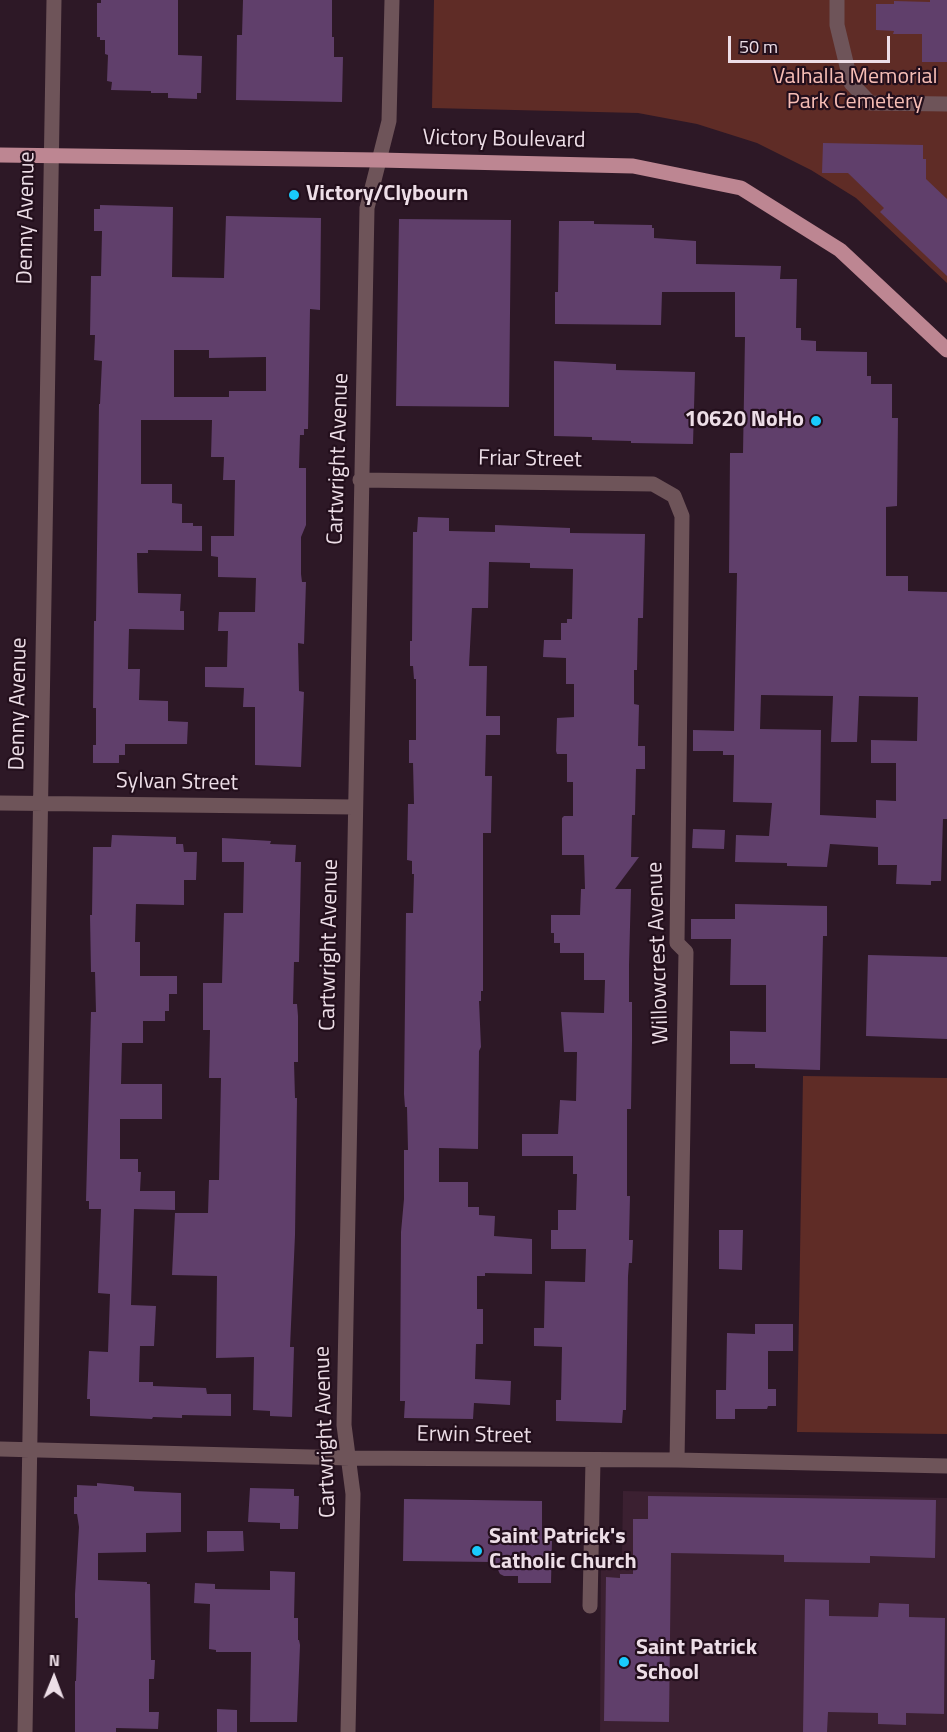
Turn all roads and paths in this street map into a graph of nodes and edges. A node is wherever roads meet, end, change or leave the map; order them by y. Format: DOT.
graph roads {
  1 [pos="54,0"];
  2 [pos="392,0"];
  3 [pos="837,0"];
  4 [pos="947,104"];
  5 [pos="0,155"];
  6 [pos="50,156"];
  7 [pos="378,160"];
  8 [pos="947,350"];
  9 [pos="360,480"];
  10 [pos="682,516"];
  11 [pos="0,803"];
  12 [pos="40,803"];
  13 [pos="354,807"];
  14 [pos="0,1449"];
  15 [pos="29,1449"];
  16 [pos="350,1458"];
  17 [pos="592,1460"];
  18 [pos="677,1460"];
  19 [pos="947,1466"];
  20 [pos="590,1606"];
  21 [pos="25,1732"];
  22 [pos="348,1732"];
  1 -- 6 [label="street, Denny Avenue"];
  2 -- 7 [label="street, Cartwright Avenue"];
  3 -- 4 [label="street"];
  5 -- 6 [label="main road, Victory Boulevard"];
  6 -- 7 [label="main road, Victory Boulevard"];
  6 -- 12 [label="street, Denny Avenue"];
  7 -- 8 [label="main road, Victory Boulevard"];
  7 -- 9 [label="street, Cartwright Avenue"];
  9 -- 10 [label="street, Friar Street"];
  9 -- 13 [label="street, Cartwright Avenue"];
  10 -- 18 [label="street, Willowcrest Avenue"];
  11 -- 12 [label="street, Sylvan Street"];
  12 -- 13 [label="street, Sylvan Street"];
  12 -- 15 [label="street, Denny Avenue"];
  13 -- 16 [label="street, Cartwright Avenue"];
  14 -- 15 [label="street, Erwin Street"];
  15 -- 16 [label="street, Erwin Street"];
  15 -- 21 [label="street, Denny Avenue"];
  16 -- 17 [label="street, Erwin Street"];
  16 -- 22 [label="street, Cartwright Avenue"];
  17 -- 18 [label="street, Erwin Street"];
  17 -- 20 [label="street"];
  18 -- 19 [label="street, Erwin Street"];
}
